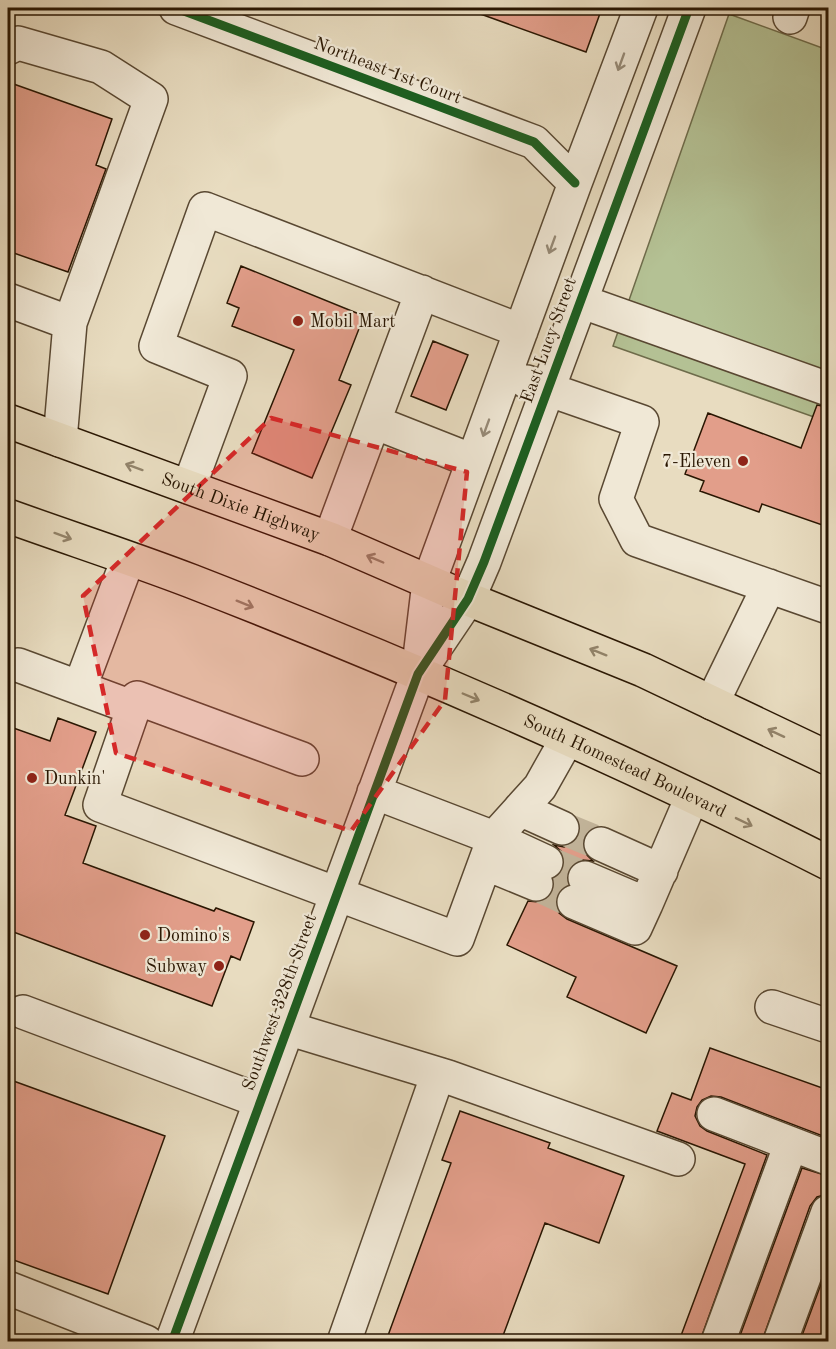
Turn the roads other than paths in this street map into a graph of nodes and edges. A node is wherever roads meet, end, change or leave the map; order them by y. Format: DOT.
graph roads {
  1 [pos="177,8"];
  2 [pos="641,8"];
  3 [pos="686,15"];
  4 [pos="8,48"];
  5 [pos="592,141"];
  6 [pos="634,156"];
  7 [pos="575,183"];
  8 [pos="422,292"];
  9 [pos="8,300"];
  10 [pos="580,301"];
  11 [pos="70,323"];
  12 [pos="521,331"];
  13 [pos="505,375"];
  14 [pos="828,389"];
  15 [pos="547,390"];
  16 [pos="8,421"];
  17 [pos="374,422"];
  18 [pos="60,440"];
  19 [pos="474,461"];
  20 [pos="189,487"];
  21 [pos="8,516"];
  22 [pos="330,539"];
  23 [pos="128,559"];
  24 [pos="429,582"];
  25 [pos="769,586"];
  26 [pos="468,599"];
  27 [pos="828,607"];
  28 [pos="18,665"];
  29 [pos="418,674"];
  30 [pos="80,687"];
  31 [pos="712,703"];
  32 [pos="134,708"];
  33 [pos="567,739"];
  34 [pos="828,758"];
  35 [pos="302,759"];
  36 [pos="374,792"];
  37 [pos="692,797"];
  38 [pos="520,809"];
  39 [pos="562,828"];
  40 [pos="601,844"];
  41 [pos="489,851"];
  42 [pos="828,863"];
  43 [pos="661,871"];
  44 [pos="541,873"];
  45 [pos="580,890"];
  46 [pos="337,894"];
  47 [pos="772,1007"];
  48 [pos="23,1012"];
  49 [pos="828,1026"];
  50 [pos="288,1028"];
  51 [pos="438,1074"];
  52 [pos="260,1101"];
  53 [pos="714,1114"];
  54 [pos="791,1144"];
  55 [pos="828,1158"];
  56 [pos="678,1159"];
  57 [pos="828,1212"];
  58 [pos="8,1288"];
  59 [pos="146,1341"];
  60 [pos="172,1341"];
  61 [pos="344,1341"];
  62 [pos="718,1341"];
  63 [pos="780,1341"];
  1 -- 7 [label="street, Northeast 1st Court"];
  2 -- 3 [label="street"];
  2 -- 5 [label="street, East Lucy Street, one-way"];
  3 -- 6 [label="street, East Lucy Street"];
  4 -- 11 [label="street"];
  5 -- 6 [label="street"];
  5 -- 7 [label="street, East Lucy Street"];
  6 -- 10 [label="street, East Lucy Street"];
  7 -- 12 [label="street, East Lucy Street, one-way"];
  8 -- 12 [label="street"];
  8 -- 17 [label="street"];
  8 -- 20 [label="street"];
  9 -- 11 [label="street"];
  10 -- 14 [label="street"];
  10 -- 15 [label="street, East Lucy Street"];
  11 -- 18 [label="street"];
  12 -- 13 [label="street, East Lucy Street"];
  13 -- 15 [label="street"];
  13 -- 19 [label="street, East Lucy Street, one-way"];
  15 -- 25 [label="street"];
  15 -- 26 [label="street, East Lucy Street"];
  16 -- 18 [label="highway, South Dixie Highway"];
  17 -- 19 [label="street"];
  17 -- 22 [label="street"];
  20 -- 18 [label="highway, South Dixie Highway, one-way"];
  19 -- 24 [label="street, East Lucy Street"];
  20 -- 22 [label="highway, South Dixie Highway"];
  21 -- 23 [label="highway, one-way"];
  24 -- 22 [label="highway, South Dixie Highway, one-way"];
  23 -- 29 [label="highway, one-way"];
  23 -- 30 [label="street"];
  24 -- 26 [label="highway, South Dixie Highway"];
  24 -- 29 [label="street, East Lucy Street"];
  25 -- 27 [label="street"];
  25 -- 31 [label="street"];
  26 -- 29 [label="street, East Lucy Street"];
  31 -- 26 [label="highway, one-way"];
  28 -- 30 [label="street"];
  29 -- 33 [label="highway, South Homestead Boulevard, one-way"];
  29 -- 36 [label="street, Southwest 328th Street"];
  30 -- 32 [label="street"];
  34 -- 31 [label="highway, one-way"];
  32 -- 35 [label="street"];
  32 -- 46 [label="street"];
  33 -- 37 [label="highway, South Homestead Boulevard"];
  33 -- 38 [label="street"];
  36 -- 41 [label="street"];
  36 -- 46 [label="street, Southwest 328th Street"];
  37 -- 42 [label="highway, South Homestead Boulevard, one-way"];
  37 -- 43 [label="street"];
  38 -- 39 [label="street"];
  38 -- 41 [label="street"];
  40 -- 43 [label="street"];
  41 -- 44 [label="street"];
  41 -- 46 [label="street"];
  43 -- 45 [label="street"];
  46 -- 50 [label="street, Southwest 328th Street"];
  47 -- 49 [label="street"];
  48 -- 52 [label="street"];
  50 -- 51 [label="street"];
  50 -- 52 [label="street, Southwest 328th Street"];
  51 -- 56 [label="street"];
  51 -- 61 [label="street"];
  52 -- 60 [label="street, Southwest 328th Street"];
  53 -- 54 [label="street"];
  54 -- 55 [label="street"];
  54 -- 62 [label="street"];
  57 -- 63 [label="street"];
  58 -- 59 [label="street"];
}
